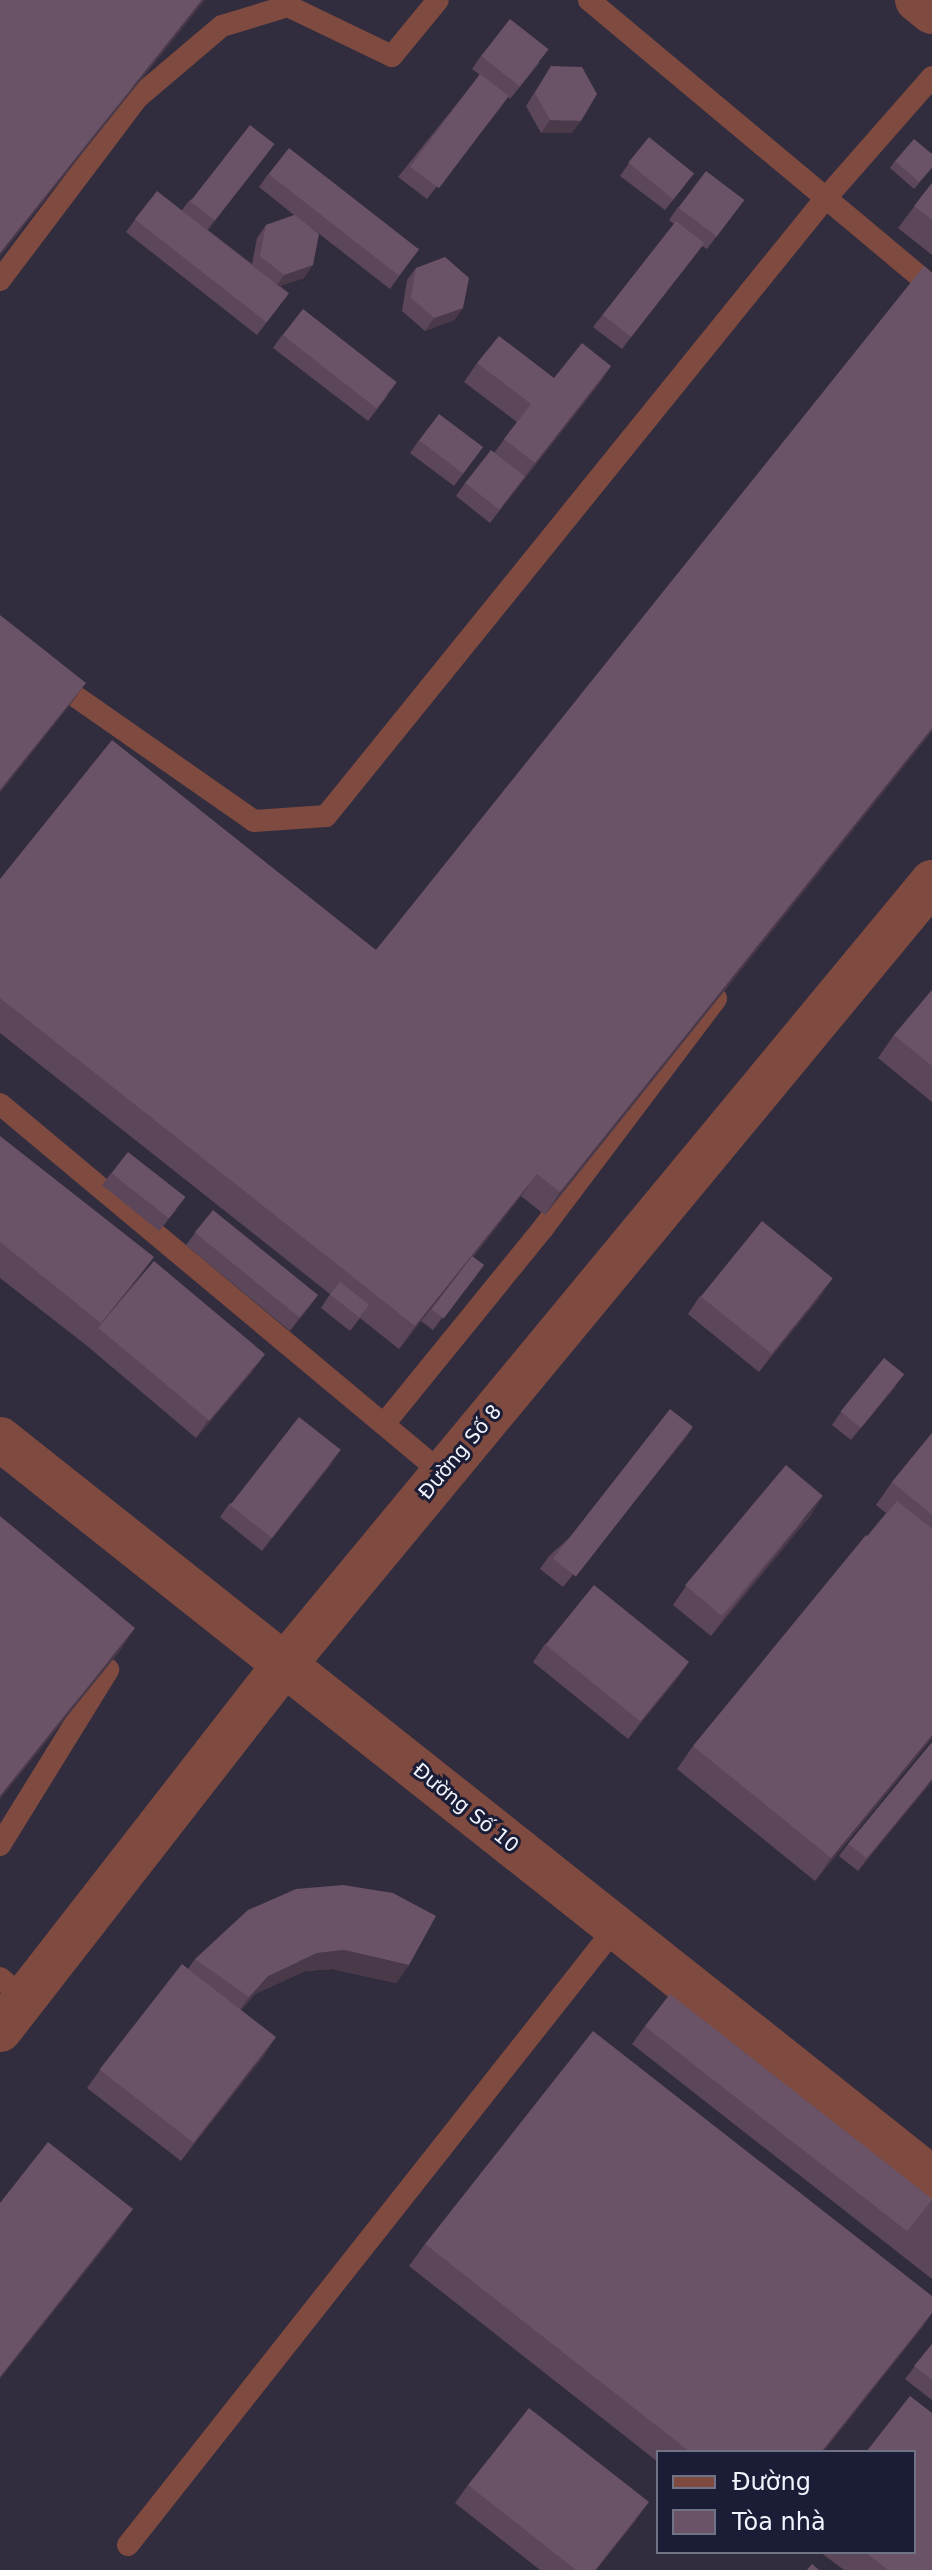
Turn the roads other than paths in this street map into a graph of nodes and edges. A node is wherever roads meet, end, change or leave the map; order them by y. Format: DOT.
graph roads {
  1 [pos="438,0"];
  2 [pos="589,0"];
  3 [pos="917,0"];
  4 [pos="932,12"];
  5 [pos="932,77"];
  6 [pos="825,199"];
  7 [pos="0,280"];
  8 [pos="932,287"];
  9 [pos="38,670"];
  10 [pos="932,882"];
  11 [pos="732,978"];
  12 [pos="0,1104"];
  13 [pos="384,1424"];
  14 [pos="0,1439"];
  15 [pos="442,1473"];
  16 [pos="285,1664"];
  17 [pos="108,1670"];
  18 [pos="0,1845"];
  19 [pos="616,1927"];
  20 [pos="8,2002"];
  21 [pos="932,2178"];
  22 [pos="128,2545"];
  1 -- 7 [label="lane"];
  2 -- 6 [label="lane"];
  3 -- 4 [label="street"];
  5 -- 6 [label="lane"];
  6 -- 8 [label="lane"];
  6 -- 9 [label="lane"];
  10 -- 15 [label="street, Đường Số 8"];
  11 -- 13 [label="lane"];
  12 -- 13 [label="lane"];
  13 -- 15 [label="lane"];
  14 -- 16 [label="street, Đường Số 10"];
  15 -- 16 [label="street, Đường Số 8"];
  16 -- 19 [label="street, Đường Số 10"];
  16 -- 20 [label="street, Đường Số 8"];
  17 -- 18 [label="lane"];
  19 -- 21 [label="street, Đường Số 10"];
  19 -- 22 [label="lane"];
}
